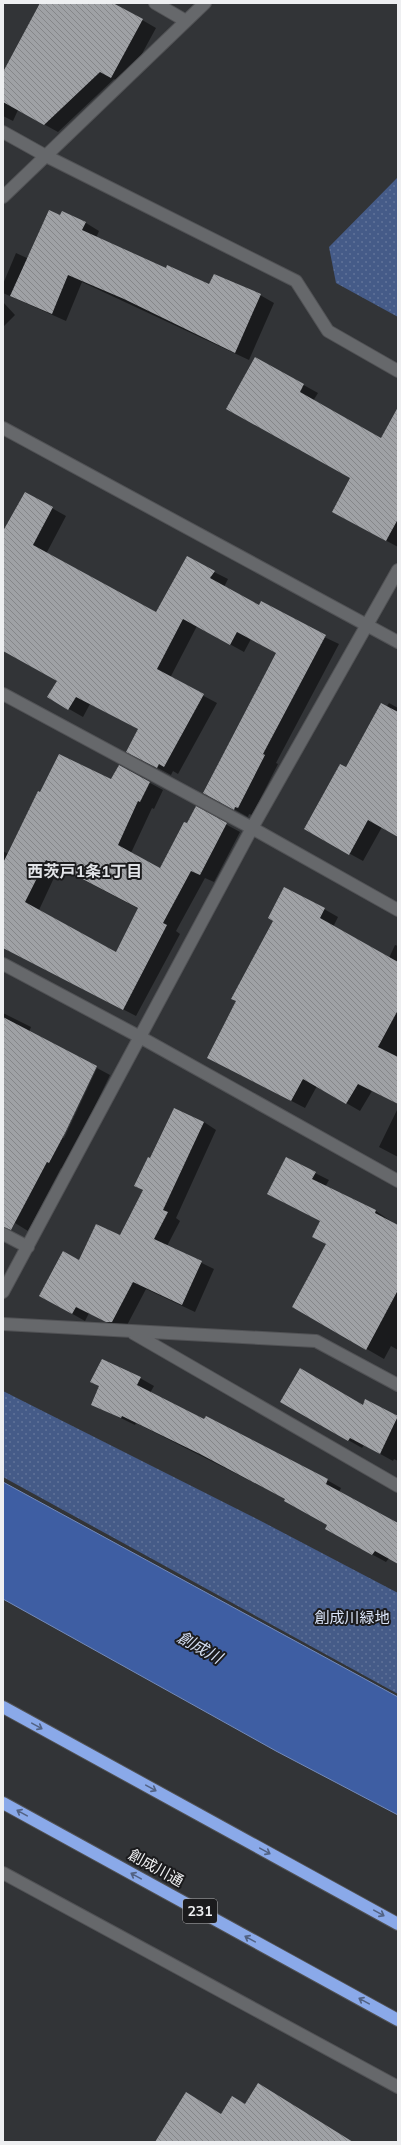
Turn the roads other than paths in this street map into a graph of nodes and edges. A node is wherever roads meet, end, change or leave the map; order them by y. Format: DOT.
graph roads {
  1 [pos="155,3"];
  2 [pos="205,3"];
  3 [pos="186,21"];
  4 [pos="3,132"];
  5 [pos="46,156"];
  6 [pos="3,197"];
  7 [pos="398,371"];
  8 [pos="3,428"];
  9 [pos="398,570"];
  10 [pos="368,626"];
  11 [pos="398,642"];
  12 [pos="3,694"];
  13 [pos="252,828"];
  14 [pos="398,910"];
  15 [pos="3,964"];
  16 [pos="140,1037"];
  17 [pos="398,1180"];
  18 [pos="3,1234"];
  19 [pos="28,1247"];
  20 [pos="3,1292"];
  21 [pos="3,1324"];
  22 [pos="130,1331"];
  23 [pos="398,1385"];
  24 [pos="398,1486"];
  25 [pos="3,1707"];
  26 [pos="3,1803"];
  27 [pos="3,1873"];
  28 [pos="398,1924"];
  29 [pos="398,2020"];
  30 [pos="398,2087"];
  1 -- 3 [label="street"];
  2 -- 3 [label="street"];
  3 -- 5 [label="street"];
  4 -- 5 [label="street"];
  5 -- 6 [label="street"];
  5 -- 7 [label="street"];
  8 -- 10 [label="street"];
  9 -- 10 [label="street"];
  10 -- 11 [label="street"];
  10 -- 13 [label="street"];
  12 -- 13 [label="street"];
  13 -- 14 [label="street"];
  13 -- 16 [label="street"];
  15 -- 16 [label="street"];
  16 -- 17 [label="street"];
  16 -- 19 [label="street"];
  18 -- 19 [label="street"];
  19 -- 20 [label="street"];
  21 -- 22 [label="street"];
  22 -- 23 [label="street"];
  22 -- 24 [label="street"];
  25 -- 28 [label="highway, one-way"];
  29 -- 26 [label="highway, 創成川通 / 231, one-way"];
  27 -- 30 [label="street"];
}
